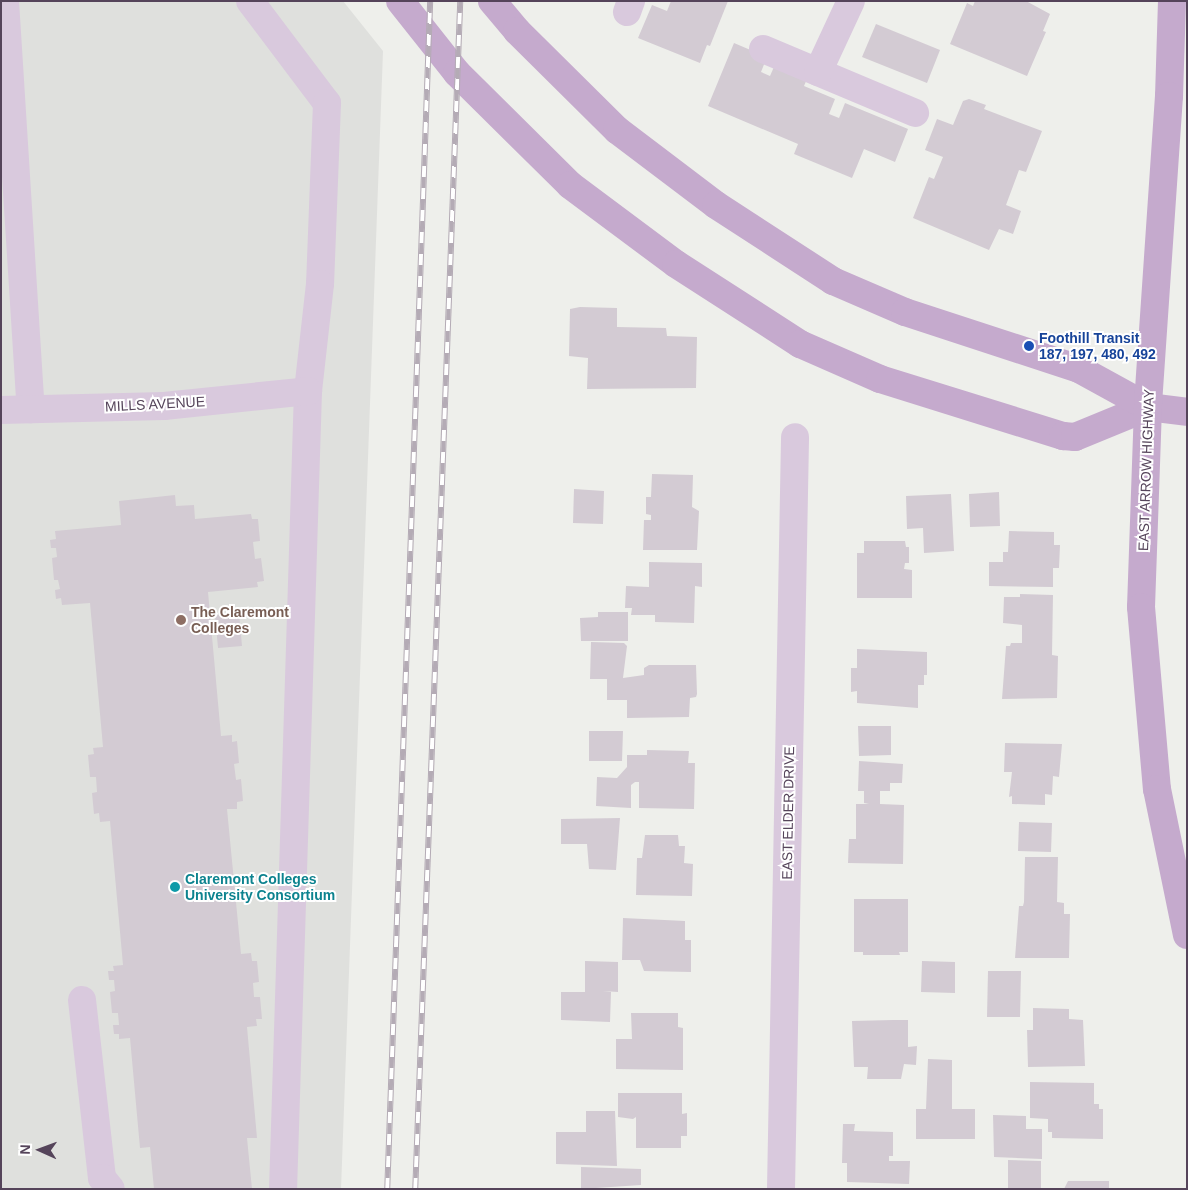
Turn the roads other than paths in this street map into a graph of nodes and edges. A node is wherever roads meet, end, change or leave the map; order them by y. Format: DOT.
graph roads {
  1 [pos="5,1"];
  2 [pos="250,1"];
  3 [pos="400,1"];
  4 [pos="492,1"];
  5 [pos="851,1"];
  6 [pos="1172,1"];
  7 [pos="763,49"];
  8 [pos="818,72"];
  9 [pos="915,113"];
  10 [pos="308,391"];
  11 [pos="1148,407"];
  12 [pos="31,409"];
  13 [pos="1,410"];
  14 [pos="1187,412"];
  15 [pos="795,437"];
  16 [pos="1187,935"];
  17 [pos="82,1000"];
  18 [pos="111,1189"];
  19 [pos="283,1189"];
  20 [pos="782,1189"];
  1 -- 12 [label="street"];
  2 -- 10 [label="street"];
  3 -- 11 [label="main road"];
  4 -- 11 [label="main road"];
  5 -- 8 [label="street"];
  6 -- 11 [label="main road, EAST ARROW HIGHWAY"];
  7 -- 8 [label="street"];
  8 -- 9 [label="street"];
  10 -- 12 [label="street, MILLS AVENUE"];
  10 -- 19 [label="street"];
  11 -- 14 [label="main road"];
  11 -- 16 [label="main road, EAST ARROW HIGHWAY"];
  12 -- 13 [label="street, MILLS AVENUE"];
  15 -- 20 [label="street, EAST ELDER DRIVE"];
  17 -- 18 [label="street"];
}
